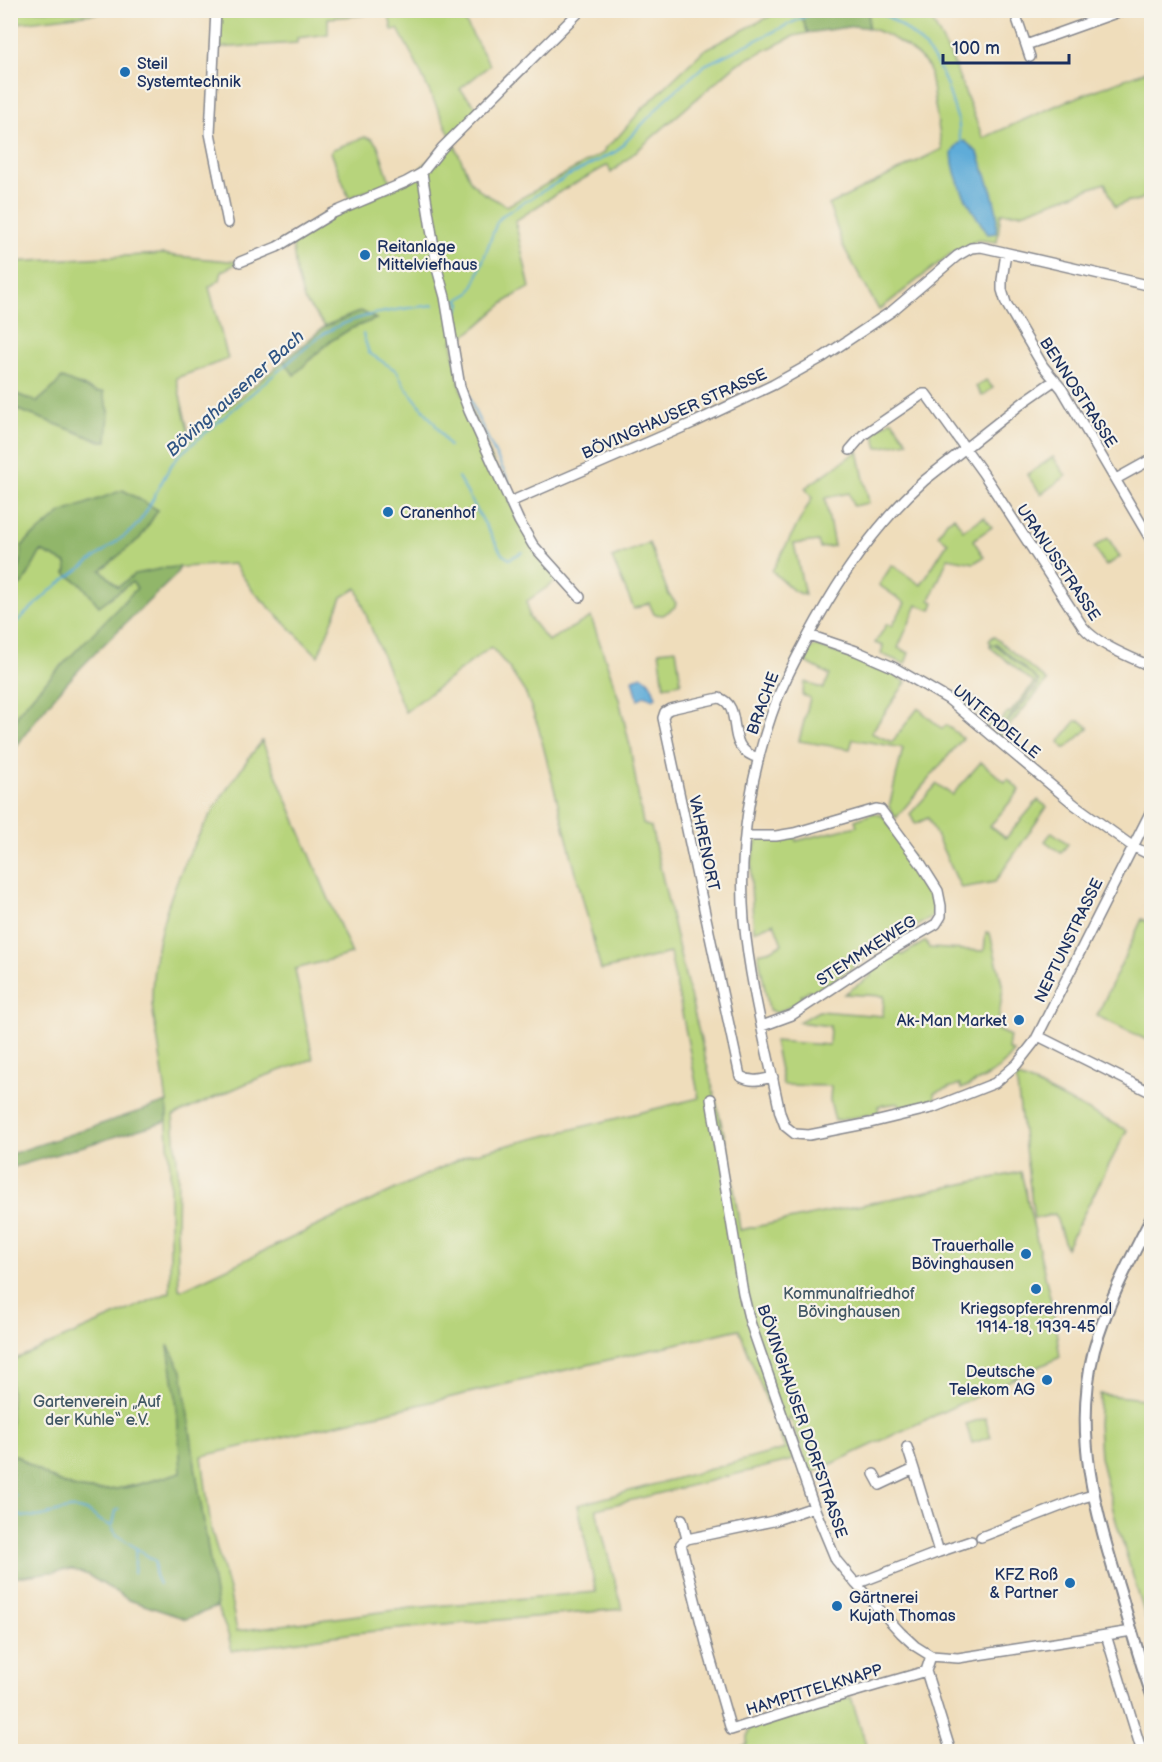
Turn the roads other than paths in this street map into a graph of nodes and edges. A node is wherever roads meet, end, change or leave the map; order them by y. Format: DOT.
graph roads {
  1 [pos="216,10"];
  2 [pos="581,10"];
  3 [pos="1014,10"];
  4 [pos="1124,10"];
  5 [pos="1026,45"];
  6 [pos="1030,57"];
  7 [pos="422,173"];
  8 [pos="228,222"];
  9 [pos="1006,253"];
  10 [pos="240,262"];
  11 [pos="1152,286"];
  12 [pos="1055,380"];
  13 [pos="965,448"];
  14 [pos="850,450"];
  15 [pos="1152,459"];
  16 [pos="1116,479"];
  17 [pos="510,502"];
  18 [pos="1152,542"];
  19 [pos="580,597"];
  20 [pos="809,635"];
  21 [pos="1152,667"];
  22 [pos="758,758"];
  23 [pos="1152,809"];
  24 [pos="746,836"];
  25 [pos="1132,846"];
  26 [pos="1152,856"];
  27 [pos="762,1026"];
  28 [pos="1038,1036"];
  29 [pos="772,1077"];
  30 [pos="1152,1093"];
  31 [pos="711,1099"];
  32 [pos="795,1134"];
  33 [pos="1152,1217"];
  34 [pos="1140,1240"];
  35 [pos="1152,1245"];
  36 [pos="907,1447"];
  37 [pos="914,1469"];
  38 [pos="874,1474"];
  39 [pos="1093,1496"];
  40 [pos="814,1507"];
  41 [pos="682,1519"];
  42 [pos="981,1537"];
  43 [pos="687,1539"];
  44 [pos="970,1541"];
  45 [pos="939,1552"];
  46 [pos="856,1584"];
  47 [pos="1132,1631"];
  48 [pos="1106,1635"];
  49 [pos="931,1656"];
  50 [pos="926,1671"];
  51 [pos="1152,1695"];
  52 [pos="951,1752"];
  53 [pos="1142,1752"];
  1 -- 8 [label="street"];
  2 -- 7 [label="street"];
  3 -- 5 [label="street"];
  4 -- 5 [label="street"];
  5 -- 6 [label="street"];
  7 -- 10 [label="street"];
  7 -- 17 [label="street"];
  9 -- 11 [label="street, BÖVINGHAUSER STRASSE"];
  9 -- 12 [label="street, BENNOSTRASSE"];
  9 -- 17 [label="street, BÖVINGHAUSER STRASSE"];
  12 -- 13 [label="street, BRACHE"];
  12 -- 16 [label="street, BENNOSTRASSE"];
  13 -- 14 [label="street, URANUSSTRASSE"];
  13 -- 20 [label="street, BRACHE"];
  13 -- 21 [label="street, URANUSSTRASSE"];
  15 -- 16 [label="street"];
  16 -- 18 [label="street, BENNOSTRASSE"];
  17 -- 19 [label="street"];
  20 -- 22 [label="street, BRACHE"];
  20 -- 25 [label="street, UNTERDELLE"];
  22 -- 24 [label="street, BRACHE"];
  22 -- 29 [label="street, VAHRENORT"];
  23 -- 25 [label="street, NEPTUNSTRASSE"];
  24 -- 27 [label="street, BRACHE"];
  24 -- 27 [label="street, STEMMKEWEG"];
  25 -- 26 [label="street, UNTERDELLE"];
  25 -- 28 [label="street, NEPTUNSTRASSE"];
  27 -- 29 [label="street, BRACHE"];
  28 -- 30 [label="street"];
  28 -- 32 [label="street, NEPTUNSTRASSE"];
  29 -- 32 [label="street, BRACHE"];
  31 -- 40 [label="street, BÖVINGHAUSER DORFSTRASSE"];
  33 -- 34 [label="main road"];
  34 -- 35 [label="street"];
  34 -- 39 [label="main road"];
  36 -- 37 [label="street"];
  37 -- 38 [label="street"];
  37 -- 45 [label="street"];
  39 -- 42 [label="street"];
  39 -- 47 [label="main road"];
  40 -- 43 [label="street"];
  40 -- 46 [label="street, BÖVINGHAUSER DORFSTRASSE"];
  41 -- 43 [label="street, HAMPITTELKNAPP"];
  43 -- 50 [label="street, HAMPITTELKNAPP"];
  44 -- 45 [label="street"];
  45 -- 46 [label="street"];
  46 -- 49 [label="street, BÖVINGHAUSER DORFSTRASSE"];
  47 -- 48 [label="street"];
  47 -- 51 [label="main road"];
  48 -- 49 [label="street"];
  48 -- 53 [label="street"];
  49 -- 50 [label="street"];
  50 -- 52 [label="street"];
}
